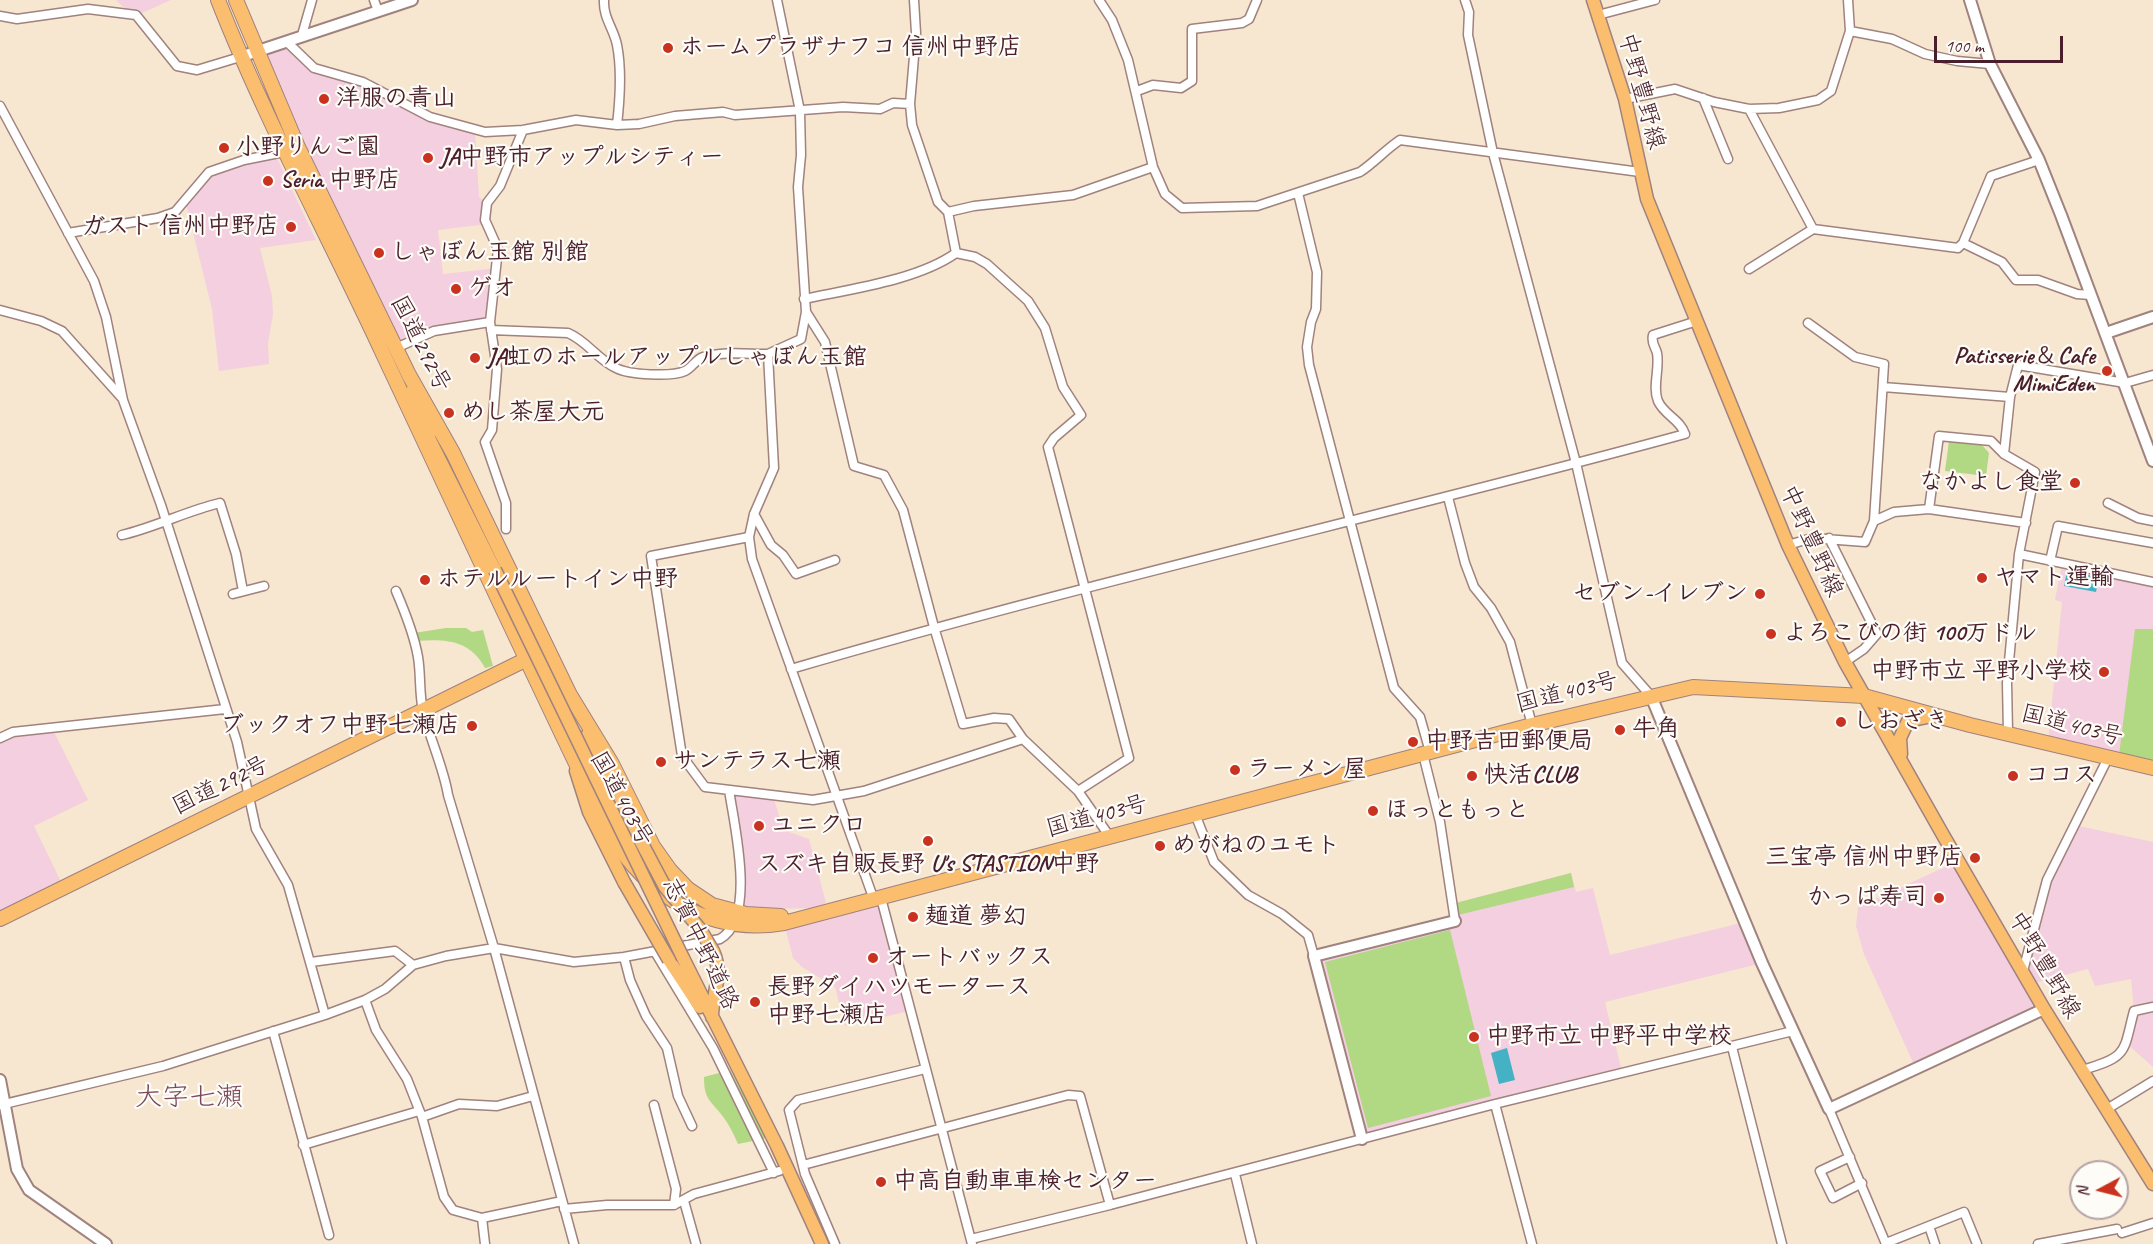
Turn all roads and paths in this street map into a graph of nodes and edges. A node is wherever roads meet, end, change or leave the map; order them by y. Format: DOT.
graph roads {
  1 [pos="218,0"];
  2 [pos="236,0"];
  3 [pos="312,0"];
  4 [pos="374,0"];
  5 [pos="412,0"];
  6 [pos="604,0"];
  7 [pos="777,0"];
  8 [pos="914,0"];
  9 [pos="1099,0"];
  10 [pos="1257,0"];
  11 [pos="1465,0"];
  12 [pos="1593,0"];
  13 [pos="1655,0"];
  14 [pos="1848,0"];
  15 [pos="1970,0"];
  16 [pos="378,11"];
  17 [pos="1598,15"];
  18 [pos="0,16"];
  19 [pos="1850,31"];
  20 [pos="302,35"];
  21 [pos="287,42"];
  22 [pos="256,52"];
  23 [pos="240,57"];
  24 [pos="1990,64"];
  25 [pos="1137,91"];
  26 [pos="1703,98"];
  27 [pos="1625,99"];
  28 [pos="910,104"];
  29 [pos="0,106"];
  30 [pos="1749,109"];
  31 [pos="800,111"];
  32 [pos="617,125"];
  33 [pos="523,130"];
  34 [pos="284,152"];
  35 [pos="1493,153"];
  36 [pos="1728,159"];
  37 [pos="2039,160"];
  38 [pos="1153,167"];
  39 [pos="1640,172"];
  40 [pos="1298,193"];
  41 [pos="948,212"];
  42 [pos="1813,229"];
  43 [pos="68,233"];
  44 [pos="1964,243"];
  45 [pos="956,253"];
  46 [pos="1749,269"];
  47 [pos="2091,295"];
  48 [pos="804,299"];
  49 [pos="0,310"];
  50 [pos="806,312"];
  51 [pos="2153,317"];
  52 [pos="1697,321"];
  53 [pos="1808,323"];
  54 [pos="491,326"];
  55 [pos="2106,333"];
  56 [pos="390,351"];
  57 [pos="768,354"];
  58 [pos="2153,375"];
  59 [pos="2125,382"];
  60 [pos="1883,387"];
  61 [pos="2010,397"];
  62 [pos="123,400"];
  63 [pos="2004,454"];
  64 [pos="2153,461"];
  65 [pos="1576,463"];
  66 [pos="1448,497"];
  67 [pos="2108,503"];
  68 [pos="1929,509"];
  69 [pos="754,514"];
  70 [pos="1350,521"];
  71 [pos="1874,521"];
  72 [pos="2153,521"];
  73 [pos="166,522"];
  74 [pos="2026,523"];
  75 [pos="506,529"];
  76 [pos="122,535"];
  77 [pos="749,537"];
  78 [pos="1829,538"];
  79 [pos="2153,543"];
  80 [pos="1788,545"];
  81 [pos="2019,554"];
  82 [pos="836,560"];
  83 [pos="2050,561"];
  84 [pos="2153,582"];
  85 [pos="264,586"];
  86 [pos="243,591"];
  87 [pos="396,591"];
  88 [pos="1085,591"];
  89 [pos="233,594"];
  90 [pos="934,627"];
  91 [pos="548,649"];
  92 [pos="526,659"];
  93 [pos="1845,663"];
  94 [pos="791,669"];
  95 [pos="570,694"];
  96 [pos="1650,696"];
  97 [pos="1864,696"];
  98 [pos="225,710"];
  99 [pos="423,711"];
  100 [pos="1936,716"];
  101 [pos="1532,724"];
  102 [pos="2008,733"];
  103 [pos="0,738"];
  104 [pos="1023,739"];
  105 [pos="1427,753"];
  106 [pos="573,758"];
  107 [pos="2108,758"];
  108 [pos="1903,761"];
  109 [pos="2153,768"];
  110 [pos="729,790"];
  111 [pos="1078,791"];
  112 [pos="836,795"];
  113 [pos="247,798"];
  114 [pos="1195,814"];
  115 [pos="1110,837"];
  116 [pos="672,872"];
  117 [pos="660,892"];
  118 [pos="877,899"];
  119 [pos="735,918"];
  120 [pos="0,920"];
  121 [pos="1455,921"];
  122 [pos="494,948"];
  123 [pos="655,952"];
  124 [pos="1314,956"];
  125 [pos="624,957"];
  126 [pos="311,962"];
  127 [pos="413,965"];
  128 [pos="2023,971"];
  129 [pos="365,1000"];
  130 [pos="2153,1007"];
  131 [pos="2044,1009"];
  132 [pos="325,1015"];
  133 [pos="712,1017"];
  134 [pos="1793,1030"];
  135 [pos="273,1031"];
  136 [pos="726,1046"];
  137 [pos="1732,1047"];
  138 [pos="926,1069"];
  139 [pos="2082,1070"];
  140 [pos="0,1080"];
  141 [pos="2153,1081"];
  142 [pos="533,1096"];
  143 [pos="3,1104"];
  144 [pos="1496,1104"];
  145 [pos="654,1105"];
  146 [pos="1829,1109"];
  147 [pos="2107,1109"];
  148 [pos="421,1114"];
  149 [pos="692,1126"];
  150 [pos="940,1130"];
  151 [pos="1362,1139"];
  152 [pos="303,1145"];
  153 [pos="1850,1157"];
  154 [pos="803,1165"];
  155 [pos="1234,1174"];
  156 [pos="2152,1179"];
  157 [pos="1862,1184"];
  158 [pos="684,1201"];
  159 [pos="563,1205"];
  160 [pos="674,1205"];
  161 [pos="1110,1205"];
  162 [pos="482,1218"];
  163 [pos="2153,1223"];
  164 [pos="1929,1226"];
  165 [pos="329,1235"];
  166 [pos="971,1242"];
  167 [pos="1886,1243"];
  168 [pos="106,1244"];
  169 [pos="485,1244"];
  170 [pos="574,1244"];
  171 [pos="696,1244"];
  172 [pos="822,1244"];
  173 [pos="835,1244"];
  174 [pos="1252,1244"];
  175 [pos="1532,1244"];
  176 [pos="1782,1244"];
  177 [pos="1935,1244"];
  178 [pos="1977,1244"];
  179 [pos="2038,1244"];
  1 -- 23 [label="highway, 国道292号"];
  2 -- 22 [label="highway, 国道292号"];
  3 -- 20 [label="street"];
  4 -- 16 [label="street"];
  5 -- 16 [label="street"];
  6 -- 32 [label="street"];
  7 -- 31 [label="street"];
  8 -- 28 [label="street"];
  9 -- 25 [label="street"];
  10 -- 25 [label="street"];
  11 -- 35 [label="street"];
  12 -- 17 [label="main road, 中野豊野線"];
  13 -- 17 [label="street"];
  14 -- 19 [label="street"];
  15 -- 24 [label="street"];
  16 -- 20 [label="street"];
  17 -- 27 [label="main road, 中野豊野線"];
  18 -- 23 [label="street"];
  19 -- 24 [label="street"];
  19 -- 30 [label="street"];
  20 -- 21 [label="street"];
  21 -- 22 [label="street"];
  21 -- 33 [label="street"];
  22 -- 23 [label="street"];
  22 -- 56 [label="highway, 国道292号"];
  23 -- 34 [label="highway, 国道292号"];
  24 -- 37 [label="street"];
  25 -- 38 [label="street"];
  26 -- 27 [label="street"];
  26 -- 30 [label="street"];
  26 -- 36 [label="street"];
  27 -- 39 [label="main road, 中野豊野線"];
  28 -- 31 [label="street"];
  28 -- 41 [label="street"];
  29 -- 43 [label="street"];
  30 -- 42 [label="street"];
  31 -- 32 [label="street"];
  31 -- 48 [label="street"];
  32 -- 33 [label="street"];
  33 -- 54 [label="street"];
  34 -- 43 [label="street"];
  34 -- 56 [label="highway, 国道292号"];
  35 -- 39 [label="street"];
  35 -- 40 [label="street"];
  35 -- 65 [label="street"];
  37 -- 44 [label="street"];
  37 -- 47 [label="street"];
  38 -- 40 [label="street"];
  38 -- 41 [label="street"];
  39 -- 52 [label="main road, 中野豊野線"];
  40 -- 70 [label="street"];
  41 -- 45 [label="street"];
  42 -- 44 [label="street"];
  42 -- 46 [label="street"];
  43 -- 62 [label="street"];
  44 -- 47 [label="street"];
  45 -- 48 [label="street"];
  45 -- 88 [label="street"];
  47 -- 55 [label="street"];
  48 -- 50 [label="street"];
  49 -- 62 [label="street"];
  50 -- 57 [label="street"];
  50 -- 90 [label="street"];
  51 -- 55 [label="street"];
  52 -- 65 [label="street"];
  52 -- 80 [label="main road, 中野豊野線"];
  53 -- 60 [label="street"];
  54 -- 56 [label="street"];
  54 -- 57 [label="street"];
  54 -- 75 [label="street"];
  55 -- 59 [label="street"];
  56 -- 91 [label="highway, 国道292号"];
  56 -- 92 [label="highway, 国道292号"];
  56 -- 133 [label="main road, 志賀中野道路, bridge"];
  57 -- 69 [label="street"];
  58 -- 59 [label="street"];
  59 -- 61 [label="street"];
  59 -- 64 [label="street"];
  60 -- 61 [label="street"];
  60 -- 71 [label="street"];
  61 -- 63 [label="street"];
  62 -- 73 [label="street"];
  63 -- 68 [label="street"];
  63 -- 74 [label="street"];
  65 -- 66 [label="street"];
  65 -- 96 [label="street"];
  66 -- 70 [label="street"];
  66 -- 101 [label="street"];
  67 -- 72 [label="street"];
  68 -- 71 [label="street"];
  68 -- 74 [label="street"];
  69 -- 77 [label="street"];
  69 -- 82 [label="street"];
  70 -- 88 [label="street"];
  70 -- 105 [label="street"];
  71 -- 78 [label="street"];
  73 -- 76 [label="street"];
  73 -- 86 [label="street"];
  73 -- 98 [label="street"];
  74 -- 81 [label="street"];
  77 -- 94 [label="street"];
  77 -- 110 [label="street"];
  78 -- 80 [label="street"];
  78 -- 93 [label="street"];
  79 -- 83 [label="street"];
  80 -- 93 [label="main road, 中野豊野線"];
  81 -- 83 [label="street"];
  81 -- 102 [label="street"];
  83 -- 84 [label="street"];
  85 -- 86 [label="street"];
  86 -- 89 [label="street"];
  87 -- 99 [label="street"];
  88 -- 90 [label="street"];
  88 -- 111 [label="street"];
  90 -- 94 [label="street"];
  90 -- 104 [label="street"];
  91 -- 92 [label="highway, 国道292号"];
  91 -- 95 [label="highway, 国道403号"];
  92 -- 99 [label="highway, 国道292号"];
  92 -- 106 [label="highway, 国道403号"];
  93 -- 97 [label="main road, 中野豊野線"];
  94 -- 112 [label="street"];
  95 -- 116 [label="highway, 国道403号"];
  95 -- 133 [label="main road, bridge"];
  96 -- 97 [label="highway, 国道403号"];
  96 -- 101 [label="highway, 国道403号"];
  96 -- 134 [label="street"];
  97 -- 100 [label="highway, 国道403号"];
  97 -- 108 [label="main road, 中野豊野線"];
  98 -- 103 [label="street"];
  98 -- 113 [label="street"];
  99 -- 113 [label="highway, 国道292号"];
  99 -- 122 [label="street"];
  100 -- 102 [label="highway, 国道403号"];
  100 -- 108 [label="main road"];
  101 -- 105 [label="highway, 国道403号"];
  102 -- 107 [label="highway, 国道403号"];
  104 -- 111 [label="street"];
  104 -- 112 [label="street"];
  105 -- 114 [label="highway, 国道403号"];
  105 -- 121 [label="street"];
  106 -- 117 [label="highway, 国道403号"];
  106 -- 136 [label="main road, bridge"];
  107 -- 109 [label="highway, 国道403号"];
  107 -- 128 [label="street"];
  108 -- 128 [label="main road, 中野豊野線"];
  110 -- 112 [label="street"];
  110 -- 119 [label="street"];
  111 -- 115 [label="street"];
  112 -- 118 [label="street"];
  113 -- 120 [label="highway, 国道292号"];
  113 -- 126 [label="street"];
  114 -- 115 [label="highway, 国道403号"];
  114 -- 124 [label="street"];
  115 -- 118 [label="highway, 国道403号"];
  116 -- 117 [label="highway"];
  116 -- 119 [label="highway, 国道403号"];
  117 -- 119 [label="highway, 国道403号"];
  118 -- 119 [label="highway, 国道403号"];
  118 -- 138 [label="street"];
  119 -- 123 [label="street"];
  121 -- 124 [label="street"];
  122 -- 125 [label="street"];
  122 -- 127 [label="street"];
  122 -- 142 [label="street"];
  123 -- 125 [label="street"];
  123 -- 158 [label="street"];
  124 -- 151 [label="street"];
  125 -- 149 [label="street"];
  126 -- 127 [label="street"];
  126 -- 132 [label="street"];
  127 -- 129 [label="street"];
  128 -- 131 [label="main road, 中野豊野線"];
  129 -- 132 [label="street"];
  129 -- 148 [label="street"];
  130 -- 139 [label="street"];
  131 -- 139 [label="main road, 中野豊野線"];
  131 -- 146 [label="street"];
  132 -- 135 [label="street"];
  133 -- 136 [label="main road, 志賀中野道路"];
  134 -- 137 [label="street"];
  134 -- 146 [label="street"];
  135 -- 143 [label="street"];
  135 -- 152 [label="street"];
  136 -- 172 [label="main road, 志賀中野道路"];
  137 -- 144 [label="street"];
  137 -- 176 [label="street"];
  138 -- 150 [label="street"];
  138 -- 154 [label="street"];
  139 -- 147 [label="main road, 中野豊野線"];
  140 -- 143 [label="street"];
  141 -- 147 [label="street"];
  142 -- 148 [label="street"];
  142 -- 159 [label="street"];
  143 -- 168 [label="street"];
  144 -- 151 [label="street"];
  144 -- 175 [label="street"];
  145 -- 160 [label="street"];
  146 -- 153 [label="street"];
  147 -- 156 [label="main road, 中野豊野線"];
  148 -- 152 [label="street"];
  148 -- 162 [label="street"];
  150 -- 154 [label="street"];
  150 -- 161 [label="street"];
  150 -- 166 [label="street"];
  151 -- 155 [label="street"];
  152 -- 165 [label="street"];
  153 -- 157 [label="street"];
  153 -- 157 [label="street"];
  154 -- 173 [label="street"];
  155 -- 161 [label="street"];
  155 -- 174 [label="street"];
  157 -- 167 [label="street"];
  158 -- 160 [label="street"];
  158 -- 171 [label="street"];
  159 -- 160 [label="street"];
  159 -- 162 [label="street"];
  159 -- 170 [label="street"];
  161 -- 166 [label="street"];
  162 -- 169 [label="street"];
  163 -- 179 [label="street"];
  164 -- 167 [label="street"];
  164 -- 177 [label="street"];
  164 -- 178 [label="street"];
}
